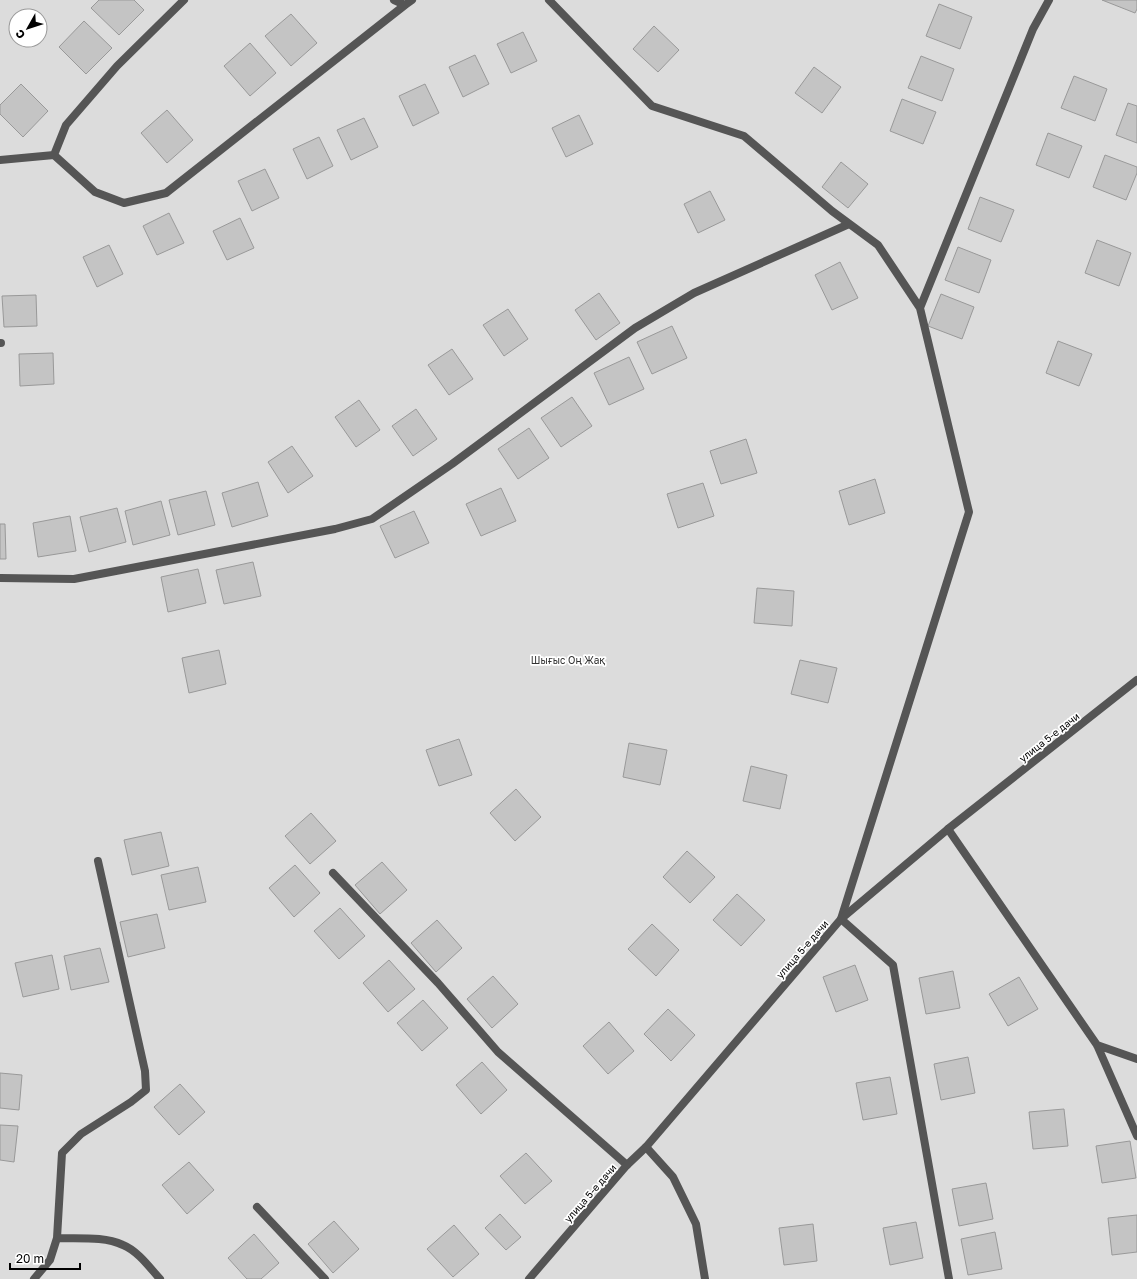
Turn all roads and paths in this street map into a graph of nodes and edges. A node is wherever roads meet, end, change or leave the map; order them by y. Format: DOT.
graph roads {
  1 [pos="184,0"];
  2 [pos="394,0"];
  3 [pos="549,0"];
  4 [pos="1049,0"];
  5 [pos="408,3"];
  6 [pos="54,154"];
  7 [pos="0,160"];
  8 [pos="849,224"];
  9 [pos="920,308"];
  10 [pos="0,578"];
  11 [pos="1137,680"];
  12 [pos="948,829"];
  13 [pos="98,861"];
  14 [pos="334,873"];
  15 [pos="841,919"];
  16 [pos="1097,1045"];
  17 [pos="1137,1059"];
  18 [pos="1137,1136"];
  19 [pos="646,1147"];
  20 [pos="627,1165"];
  21 [pos="257,1206"];
  22 [pos="57,1238"];
  23 [pos="34,1279"];
  24 [pos="160,1279"];
  25 [pos="325,1279"];
  26 [pos="529,1279"];
  27 [pos="705,1279"];
  28 [pos="948,1279"];
  1 -- 6 [label="street"];
  2 -- 5 [label="street"];
  3 -- 8 [label="street"];
  4 -- 9 [label="street"];
  5 -- 6 [label="street"];
  6 -- 7 [label="street"];
  8 -- 9 [label="street"];
  8 -- 10 [label="street"];
  9 -- 15 [label="street"];
  11 -- 12 [label="street, улица 5-е дачи"];
  12 -- 15 [label="street, улица 5-е дачи"];
  12 -- 16 [label="street"];
  13 -- 22 [label="street"];
  14 -- 20 [label="street"];
  15 -- 19 [label="street, улица 5-е дачи"];
  15 -- 28 [label="street"];
  16 -- 17 [label="street"];
  16 -- 18 [label="street"];
  19 -- 20 [label="street, улица 5-е дачи"];
  19 -- 27 [label="street"];
  20 -- 26 [label="street, улица 5-е дачи"];
  21 -- 25 [label="street"];
  22 -- 23 [label="street"];
  22 -- 24 [label="street"];
}
